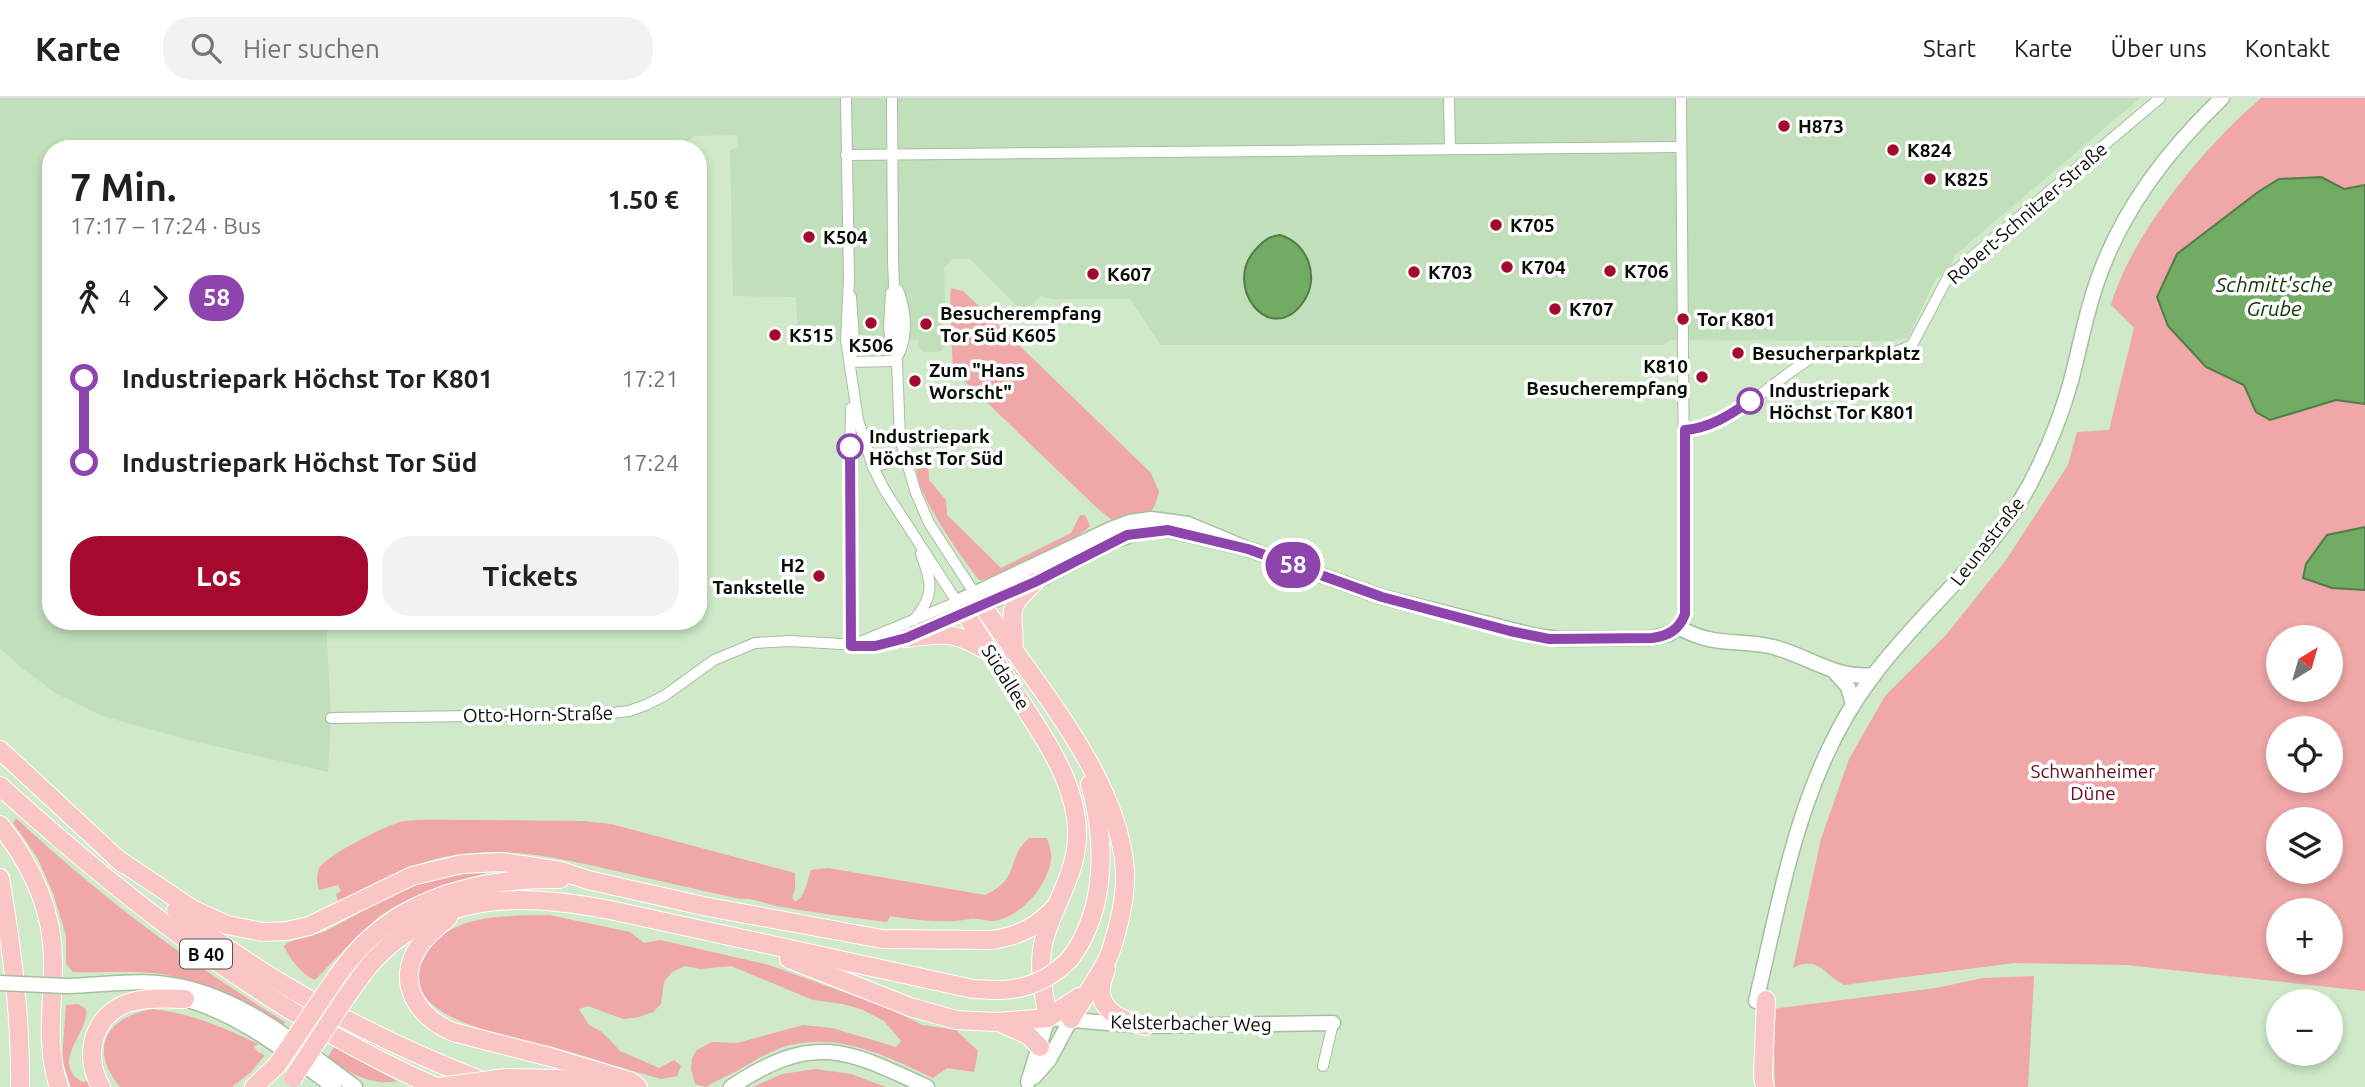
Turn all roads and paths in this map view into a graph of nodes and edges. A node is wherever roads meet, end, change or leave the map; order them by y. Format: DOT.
graph roads {
  1 [pos="846,98"];
  2 [pos="892,98"];
  3 [pos="1449,98"];
  4 [pos="1681,98"];
  5 [pos="2160,98"];
  6 [pos="2222,98"];
  7 [pos="1681,147"];
  8 [pos="1450,149"];
  9 [pos="846,155"];
  10 [pos="893,155"];
  11 [pos="896,361"];
  12 [pos="850,362"];
  13 [pos="852,386"];
  14 [pos="1685,430"];
  15 [pos="904,458"];
  16 [pos="873,467"];
  17 [pos="929,523"];
  18 [pos="912,534"];
  19 [pos="1248,549"];
  20 [pos="1035,582"];
  21 [pos="979,600"];
  22 [pos="961,608"];
  23 [pos="1678,627"];
  24 [pos="909,630"];
  25 [pos="851,646"];
  26 [pos="1013,651"];
  27 [pos="990,653"];
  28 [pos="1835,672"];
  29 [pos="1874,674"];
  30 [pos="1853,704"];
  31 [pos="331,718"];
  32 [pos="1077,747"];
  33 [pos="0,750"];
  34 [pos="0,786"];
  35 [pos="0,825"];
  36 [pos="116,859"];
  37 [pos="588,880"];
  38 [pos="1,883"];
  39 [pos="1057,905"];
  40 [pos="458,909"];
  41 [pos="716,934"];
  42 [pos="1111,952"];
  43 [pos="1042,968"];
  44 [pos="0,984"];
  45 [pos="95,986"];
  46 [pos="1082,994"];
  47 [pos="185,999"];
  48 [pos="1761,1000"];
  49 [pos="1048,1018"];
  50 [pos="1071,1019"];
  51 [pos="996,1022"];
  52 [pos="1333,1023"];
  53 [pos="1145,1026"];
  54 [pos="1040,1047"];
  55 [pos="1322,1066"];
  56 [pos="289,1082"];
  57 [pos="1025,1084"];
  58 [pos="20,1087"];
  59 [pos="59,1087"];
  60 [pos="101,1087"];
  61 [pos="254,1087"];
  62 [pos="334,1087"];
  63 [pos="355,1087"];
  64 [pos="437,1087"];
  65 [pos="496,1087"];
  66 [pos="614,1087"];
  67 [pos="638,1087"];
  68 [pos="731,1087"];
  69 [pos="927,1087"];
  70 [pos="1751,1087"];
  71 [pos="1765,1087"];
  1 -- 9 [label="street, Südallee"];
  2 -- 10 [label="street, Südallee"];
  3 -- 8 [label="street"];
  4 -- 7 [label="street"];
  5 -- 14 [label="street, Robert-Schnitzer-Straße"];
  6 -- 29 [label="street, Leunastraße"];
  7 -- 8 [label="street"];
  7 -- 14 [label="street"];
  8 -- 10 [label="street"];
  9 -- 10 [label="street"];
  9 -- 12 [label="street, Südallee"];
  10 -- 11 [label="street, Südallee"];
  11 -- 12 [label="street"];
  11 -- 15 [label="street, Südallee"];
  12 -- 13 [label="street, Südallee"];
  13 -- 16 [label="street, Südallee"];
  13 -- 25 [label="street, Südallee"];
  14 -- 23 [label="street"];
  15 -- 16 [label="street"];
  15 -- 17 [label="street, Südallee"];
  16 -- 18 [label="street, Südallee"];
  17 -- 18 [label="street"];
  17 -- 21 [label="street, Südallee"];
  18 -- 22 [label="street, Südallee"];
  18 -- 24 [label="street"];
  19 -- 20 [label="street"];
  19 -- 21 [label="street"];
  19 -- 23 [label="street"];
  20 -- 21 [label="street"];
  20 -- 26 [label="highway"];
  21 -- 22 [label="street"];
  21 -- 26 [label="highway, Südallee"];
  22 -- 24 [label="street, Otto-Horn-Straße"];
  22 -- 24 [label="street, Otto-Horn-Straße"];
  22 -- 27 [label="highway, Südallee"];
  23 -- 28 [label="street"];
  24 -- 25 [label="street, Otto-Horn-Straße"];
  24 -- 25 [label="street, Otto-Horn-Straße"];
  24 -- 27 [label="highway"];
  25 -- 31 [label="street, Otto-Horn-Straße"];
  26 -- 32 [label="highway, Südallee"];
  27 -- 39 [label="highway, Südallee"];
  28 -- 29 [label="street"];
  28 -- 30 [label="street"];
  29 -- 30 [label="street, Leunastraße"];
  30 -- 48 [label="street, Leunastraße"];
  32 -- 41 [label="highway, bridge"];
  32 -- 42 [label="highway"];
  33 -- 36 [label="highway, B 40"];
  34 -- 64 [label="highway, B 40"];
  35 -- 59 [label="highway"];
  36 -- 37 [label="highway"];
  36 -- 65 [label="highway, B 40"];
  37 -- 39 [label="highway"];
  37 -- 61 [label="highway, bridge"];
  38 -- 58 [label="highway"];
  39 -- 43 [label="highway, Südallee"];
  40 -- 41 [label="highway"];
  40 -- 56 [label="highway, bridge"];
  40 -- 67 [label="highway"];
  41 -- 51 [label="highway"];
  42 -- 46 [label="highway"];
  42 -- 53 [label="highway"];
  43 -- 46 [label="highway"];
  43 -- 49 [label="highway, Südallee"];
  44 -- 45 [label="street, bridge"];
  45 -- 47 [label="street"];
  45 -- 63 [label="street"];
  46 -- 49 [label="highway"];
  46 -- 50 [label="highway"];
  47 -- 60 [label="highway"];
  47 -- 62 [label="street"];
  48 -- 70 [label="highway"];
  48 -- 71 [label="highway"];
  49 -- 50 [label="street, Kelsterbacher Weg"];
  49 -- 51 [label="highway"];
  49 -- 54 [label="street"];
  50 -- 53 [label="street, Kelsterbacher Weg"];
  50 -- 57 [label="street"];
  51 -- 54 [label="highway"];
  52 -- 53 [label="street, Kelsterbacher Weg"];
  52 -- 55 [label="street"];
  54 -- 57 [label="street"];
  64 -- 66 [label="highway, bridge"];
  68 -- 69 [label="street"];
}
